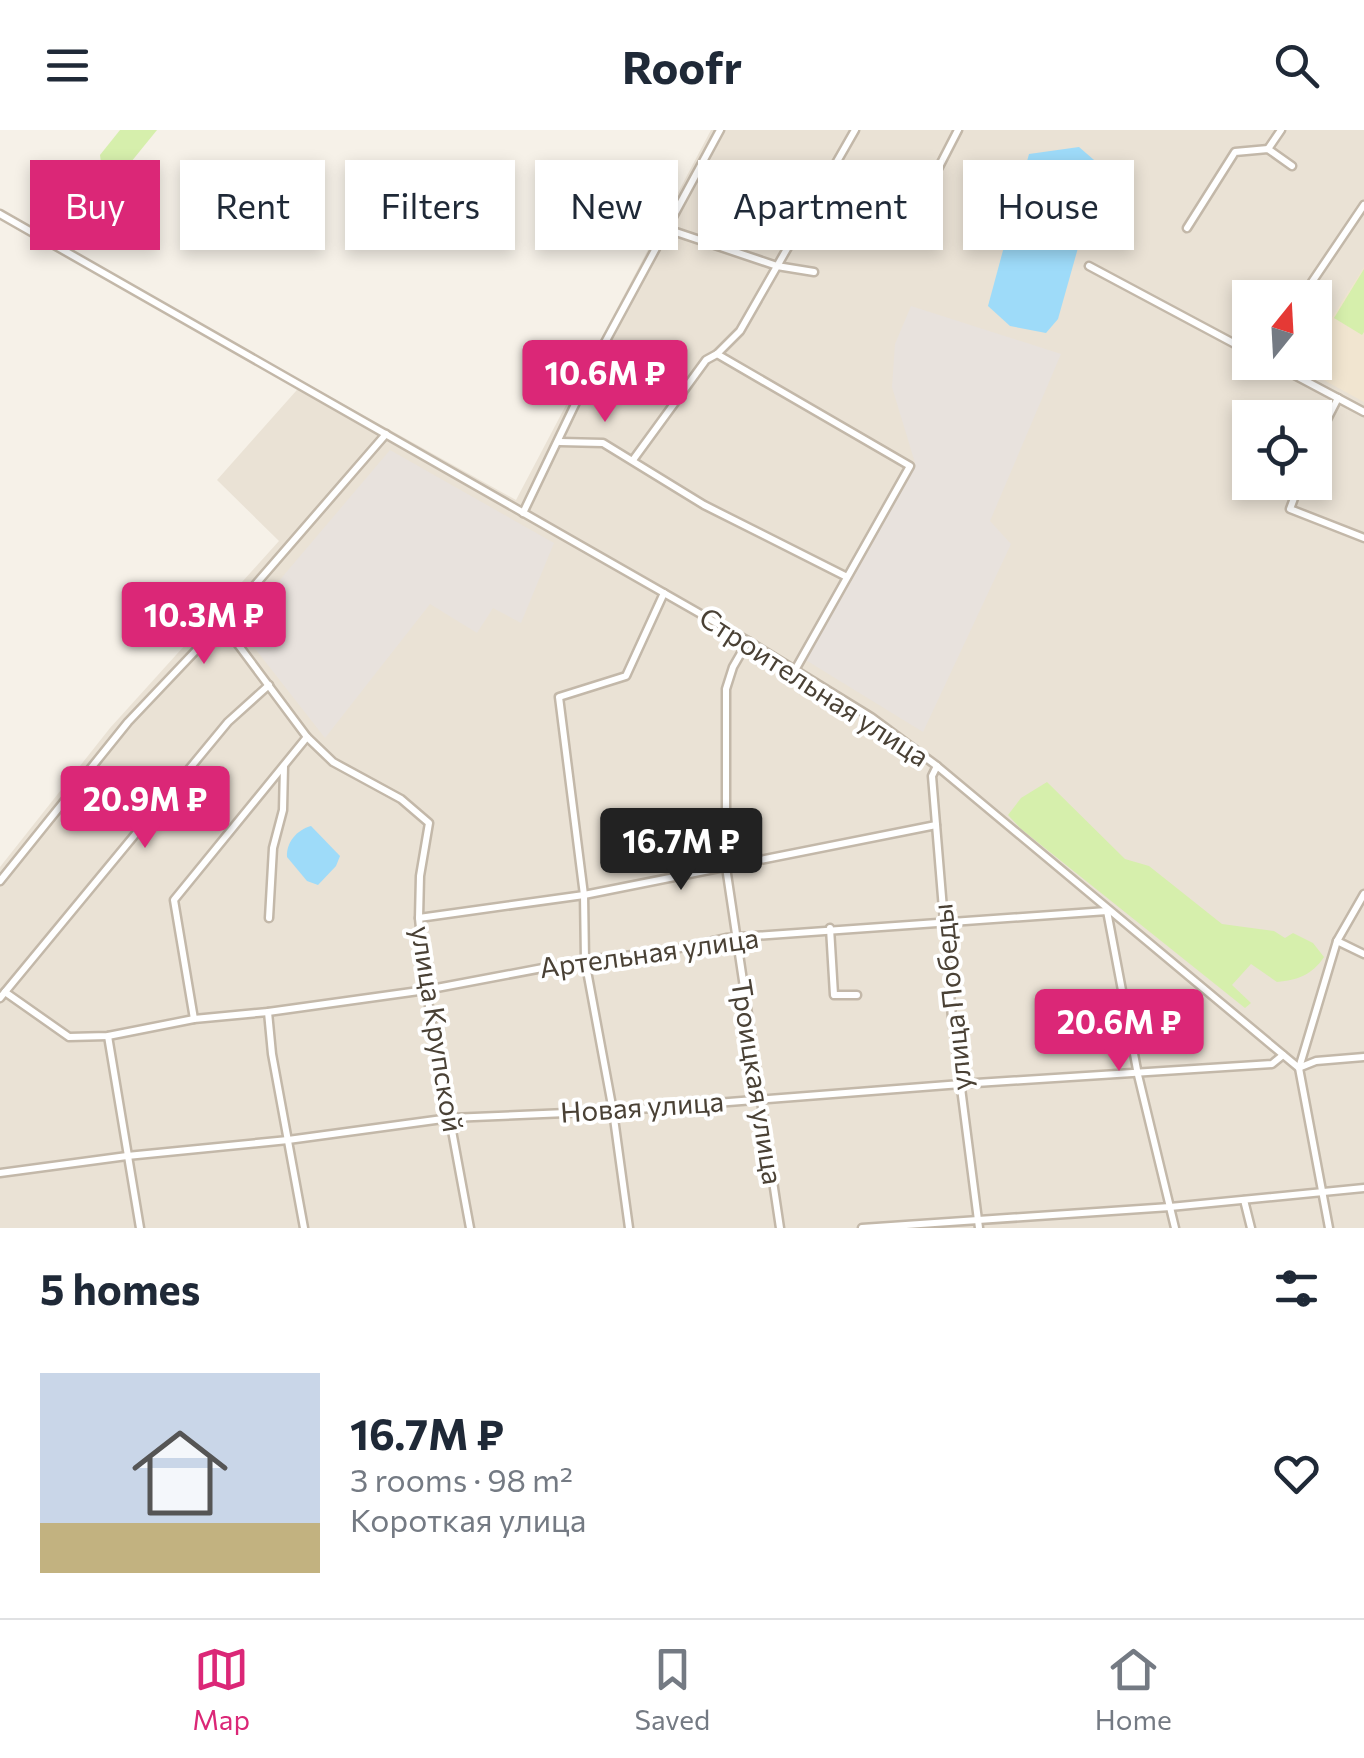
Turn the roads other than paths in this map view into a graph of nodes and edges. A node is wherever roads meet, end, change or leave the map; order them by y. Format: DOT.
graph roads {
  1 [pos="720,130"];
  2 [pos="854,130"];
  3 [pos="958,130"];
  4 [pos="1281,130"];
  5 [pos="1268,149"];
  6 [pos="942,160"];
  7 [pos="1292,166"];
  8 [pos="678,204"];
  9 [pos="1364,205"];
  10 [pos="0,214"];
  11 [pos="1187,228"];
  12 [pos="678,233"];
  13 [pos="653,250"];
  14 [pos="777,266"];
  15 [pos="1089,266"];
  16 [pos="814,272"];
  17 [pos="1313,280"];
  18 [pos="1232,342"];
  19 [pos="717,354"];
  20 [pos="1304,380"];
  21 [pos="1338,398"];
  22 [pos="1332,410"];
  23 [pos="1364,412"];
  24 [pos="386,434"];
  25 [pos="560,442"];
  26 [pos="634,460"];
  27 [pos="1293,500"];
  28 [pos="524,513"];
  29 [pos="1364,538"];
  30 [pos="847,577"];
  31 [pos="664,593"];
  32 [pos="222,623"];
  33 [pos="748,640"];
  34 [pos="795,670"];
  35 [pos="269,686"];
  36 [pos="307,737"];
  37 [pos="284,766"];
  38 [pos="937,766"];
  39 [pos="936,825"];
  40 [pos="726,867"];
  41 [pos="0,882"];
  42 [pos="1364,894"];
  43 [pos="584,895"];
  44 [pos="1107,911"];
  45 [pos="269,918"];
  46 [pos="419,918"];
  47 [pos="944,920"];
  48 [pos="830,928"];
  49 [pos="735,939"];
  50 [pos="1337,941"];
  51 [pos="1364,954"];
  52 [pos="585,960"];
  53 [pos="426,990"];
  54 [pos="2,995"];
  55 [pos="857,995"];
  56 [pos="268,1012"];
  57 [pos="194,1019"];
  58 [pos="108,1036"];
  59 [pos="1283,1055"];
  60 [pos="1364,1058"];
  61 [pos="1300,1068"];
  62 [pos="1138,1075"];
  63 [pos="961,1084"];
  64 [pos="758,1099"];
  65 [pos="613,1112"];
  66 [pos="450,1118"];
  67 [pos="288,1140"];
  68 [pos="127,1156"];
  69 [pos="0,1172"];
  70 [pos="1364,1188"];
  71 [pos="1323,1192"];
  72 [pos="1244,1200"];
  73 [pos="1170,1208"];
  74 [pos="978,1224"];
  75 [pos="140,1228"];
  76 [pos="304,1228"];
  77 [pos="470,1228"];
  78 [pos="628,1228"];
  79 [pos="780,1228"];
  80 [pos="862,1228"];
  81 [pos="1175,1228"];
  82 [pos="1251,1228"];
  83 [pos="1329,1228"];
  1 -- 8 [label="street"];
  2 -- 14 [label="street"];
  3 -- 6 [label="street"];
  4 -- 5 [label="street"];
  5 -- 7 [label="street"];
  5 -- 11 [label="street"];
  9 -- 17 [label="street"];
  10 -- 24 [label="street, Строительная улица"];
  12 -- 14 [label="street"];
  13 -- 25 [label="street"];
  14 -- 16 [label="street"];
  14 -- 19 [label="street"];
  15 -- 18 [label="street"];
  19 -- 26 [label="street"];
  19 -- 30 [label="street"];
  20 -- 21 [label="street"];
  21 -- 22 [label="street"];
  21 -- 23 [label="street"];
  24 -- 28 [label="street, Строительная улица"];
  24 -- 32 [label="street"];
  25 -- 26 [label="street"];
  25 -- 28 [label="street"];
  26 -- 30 [label="street"];
  27 -- 29 [label="street"];
  28 -- 31 [label="street, Строительная улица"];
  30 -- 34 [label="street"];
  31 -- 33 [label="street, Строительная улица"];
  31 -- 43 [label="street"];
  32 -- 35 [label="street, улица Крупской"];
  32 -- 41 [label="street"];
  33 -- 34 [label="street, Строительная улица"];
  33 -- 40 [label="street, Троицкая улица"];
  34 -- 38 [label="street, Строительная улица"];
  35 -- 36 [label="street, улица Крупской"];
  35 -- 54 [label="street"];
  36 -- 37 [label="street"];
  36 -- 46 [label="street, улица Крупской"];
  37 -- 45 [label="street"];
  37 -- 57 [label="street"];
  38 -- 39 [label="street, улица Победы"];
  38 -- 44 [label="street, Строительная улица"];
  39 -- 40 [label="street"];
  39 -- 47 [label="street, улица Победы"];
  40 -- 43 [label="street"];
  40 -- 49 [label="street, Троицкая улица"];
  42 -- 50 [label="street"];
  43 -- 46 [label="street"];
  43 -- 52 [label="street"];
  44 -- 47 [label="street, Артельная улица"];
  44 -- 59 [label="street, Строительная улица"];
  44 -- 62 [label="street"];
  46 -- 53 [label="street, улица Крупской"];
  47 -- 48 [label="street, Артельная улица"];
  47 -- 63 [label="street, улица Победы"];
  48 -- 49 [label="street, Артельная улица"];
  48 -- 55 [label="street"];
  49 -- 52 [label="street, Артельная улица"];
  49 -- 64 [label="street, Троицкая улица"];
  50 -- 51 [label="street"];
  50 -- 61 [label="street"];
  52 -- 53 [label="street, Артельная улица"];
  52 -- 65 [label="street"];
  53 -- 56 [label="street, Артельная улица"];
  53 -- 66 [label="street, улица Крупской"];
  54 -- 58 [label="street, Артельная улица"];
  56 -- 57 [label="street, Артельная улица"];
  56 -- 67 [label="street"];
  57 -- 58 [label="street, Артельная улица"];
  58 -- 68 [label="street"];
  59 -- 61 [label="street, Строительная улица"];
  59 -- 62 [label="street, Новая улица"];
  60 -- 61 [label="street"];
  61 -- 71 [label="street"];
  62 -- 63 [label="street, Новая улица"];
  62 -- 73 [label="street"];
  63 -- 64 [label="street, Новая улица"];
  63 -- 74 [label="street, улица Победы"];
  64 -- 65 [label="street, Новая улица"];
  64 -- 79 [label="street, Троицкая улица"];
  65 -- 66 [label="street, Новая улица"];
  65 -- 78 [label="street"];
  66 -- 67 [label="street, Новая улица"];
  66 -- 77 [label="street, улица Крупской"];
  67 -- 68 [label="street, Новая улица"];
  67 -- 76 [label="street"];
  68 -- 69 [label="street, Новая улица"];
  68 -- 75 [label="street"];
  70 -- 71 [label="street"];
  71 -- 72 [label="street"];
  71 -- 83 [label="street"];
  72 -- 73 [label="street"];
  72 -- 82 [label="street"];
  73 -- 74 [label="street"];
  73 -- 81 [label="street"];
  74 -- 80 [label="street"];
}
